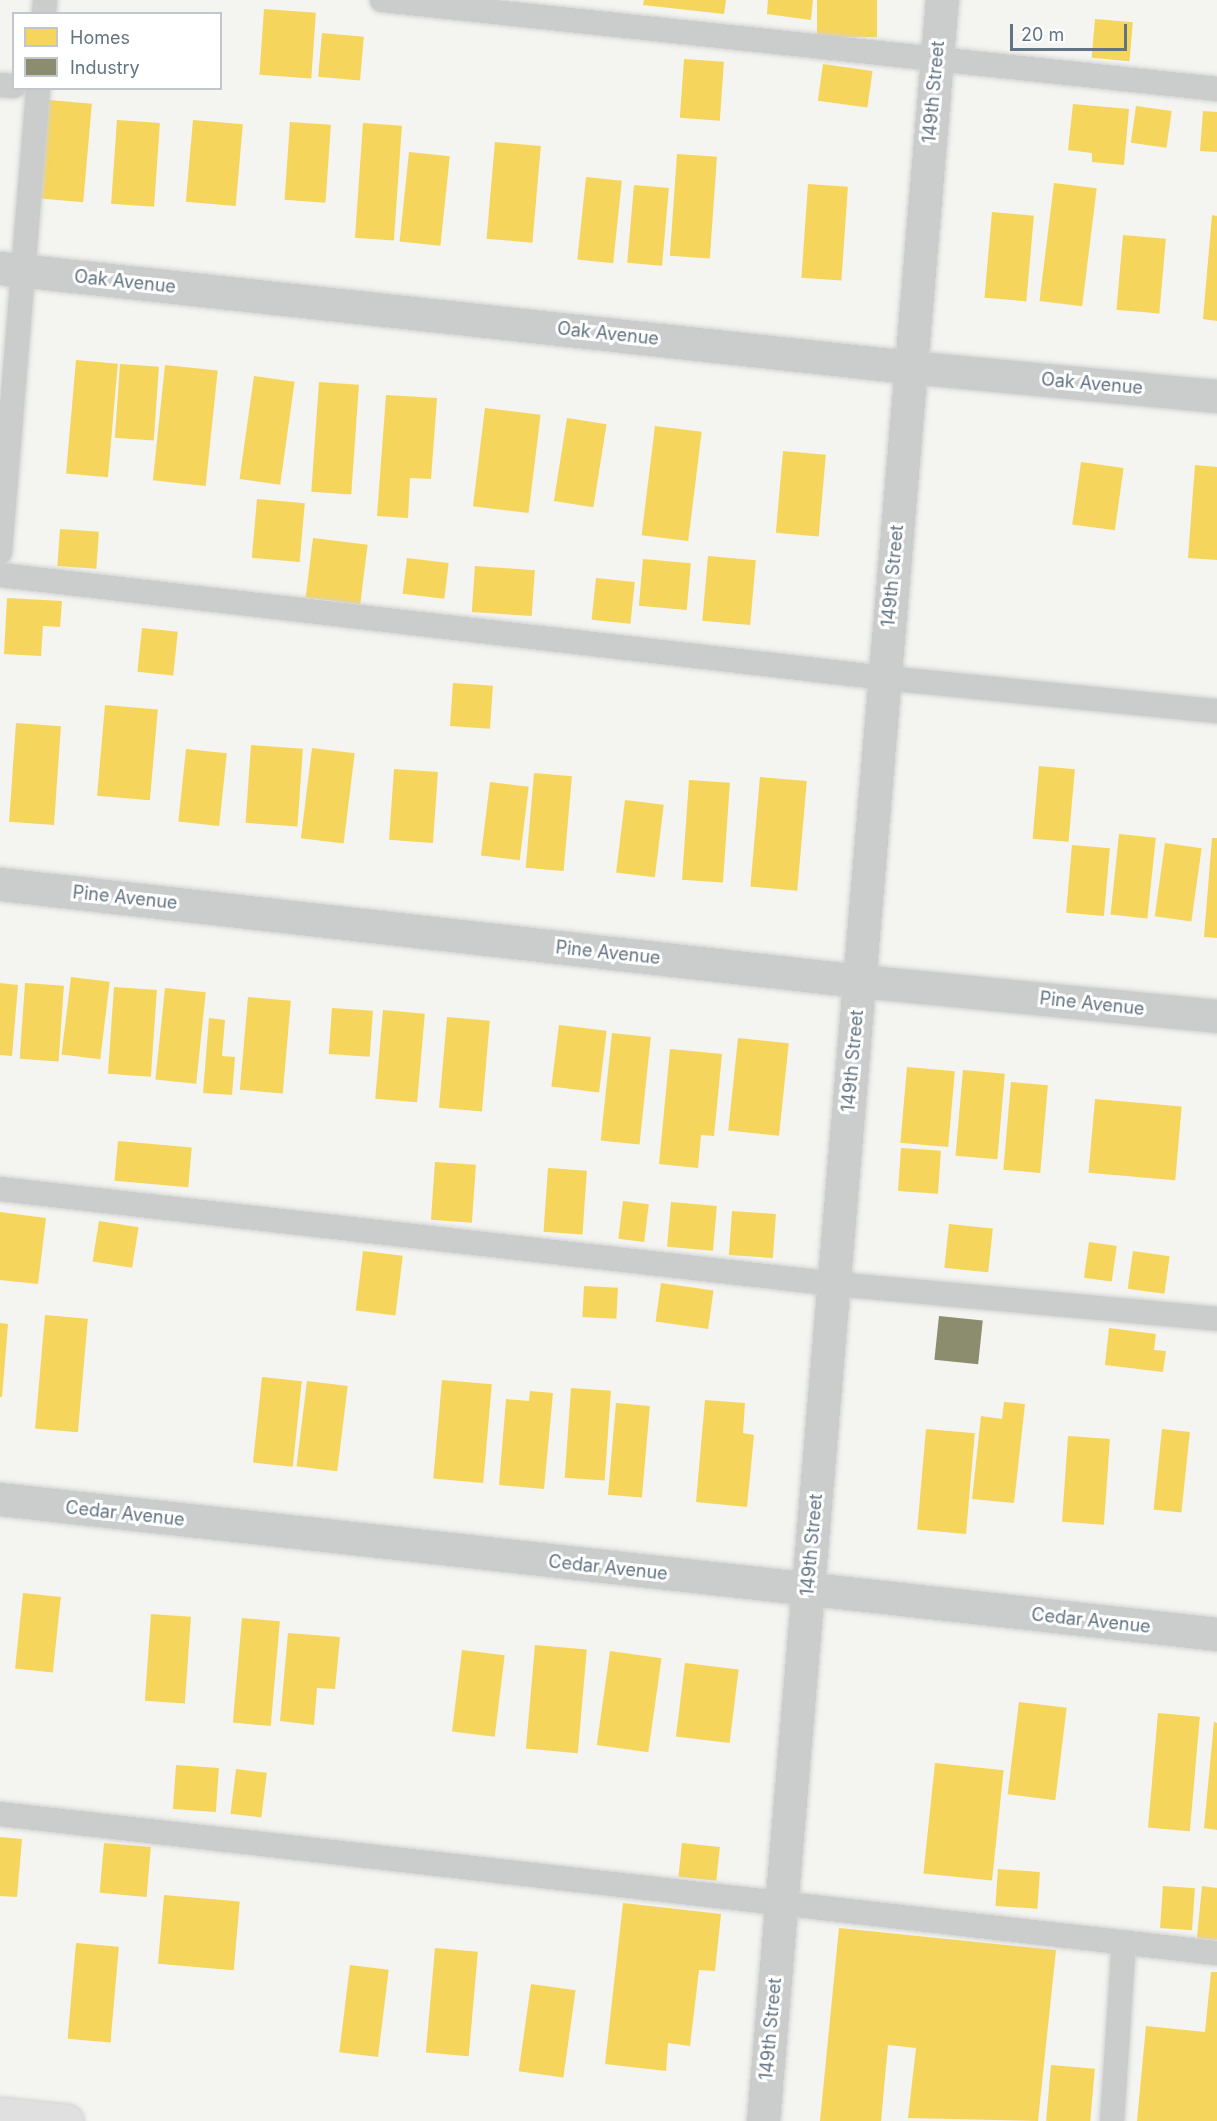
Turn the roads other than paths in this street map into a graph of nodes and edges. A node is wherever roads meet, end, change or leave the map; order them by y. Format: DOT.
graph roads {
  1 [pos="382,0"];
  2 [pos="942,0"];
  3 [pos="936,60"];
  4 [pos="1217,89"];
  5 [pos="38,90"];
  6 [pos="11,269"];
  7 [pos="909,367"];
  8 [pos="1217,396"];
  9 [pos="0,552"];
  10 [pos="0,575"];
  11 [pos="885,678"];
  12 [pos="1217,711"];
  13 [pos="0,884"];
  14 [pos="860,981"];
  15 [pos="1217,1016"];
  16 [pos="0,1189"];
  17 [pos="835,1284"];
  18 [pos="1217,1319"];
  19 [pos="0,1499"];
  20 [pos="808,1591"];
  21 [pos="1217,1634"];
  22 [pos="0,1814"];
  23 [pos="782,1902"];
  24 [pos="1124,1942"];
  25 [pos="1217,1953"];
  26 [pos="0,2114"];
  27 [pos="67,2121"];
  28 [pos="763,2121"];
  29 [pos="1112,2121"];
  1 -- 3 [label="lane"];
  2 -- 3 [label="street, 149th Street"];
  3 -- 4 [label="lane"];
  3 -- 7 [label="street, 149th Street"];
  5 -- 6 [label="lane"];
  6 -- 7 [label="street, Oak Avenue"];
  6 -- 9 [label="lane"];
  7 -- 8 [label="street, Oak Avenue"];
  7 -- 11 [label="street, 149th Street"];
  10 -- 11 [label="lane"];
  11 -- 12 [label="lane"];
  11 -- 14 [label="street, 149th Street"];
  13 -- 14 [label="street, Pine Avenue"];
  14 -- 15 [label="street, Pine Avenue"];
  14 -- 17 [label="street, 149th Street"];
  16 -- 17 [label="lane"];
  17 -- 18 [label="lane"];
  17 -- 20 [label="street, 149th Street"];
  19 -- 20 [label="street, Cedar Avenue"];
  20 -- 21 [label="street, Cedar Avenue"];
  20 -- 23 [label="street, 149th Street"];
  22 -- 23 [label="lane"];
  23 -- 24 [label="lane"];
  23 -- 28 [label="street, 149th Street"];
  24 -- 25 [label="lane"];
  24 -- 29 [label="lane"];
  26 -- 27 [label="main road"];
}
